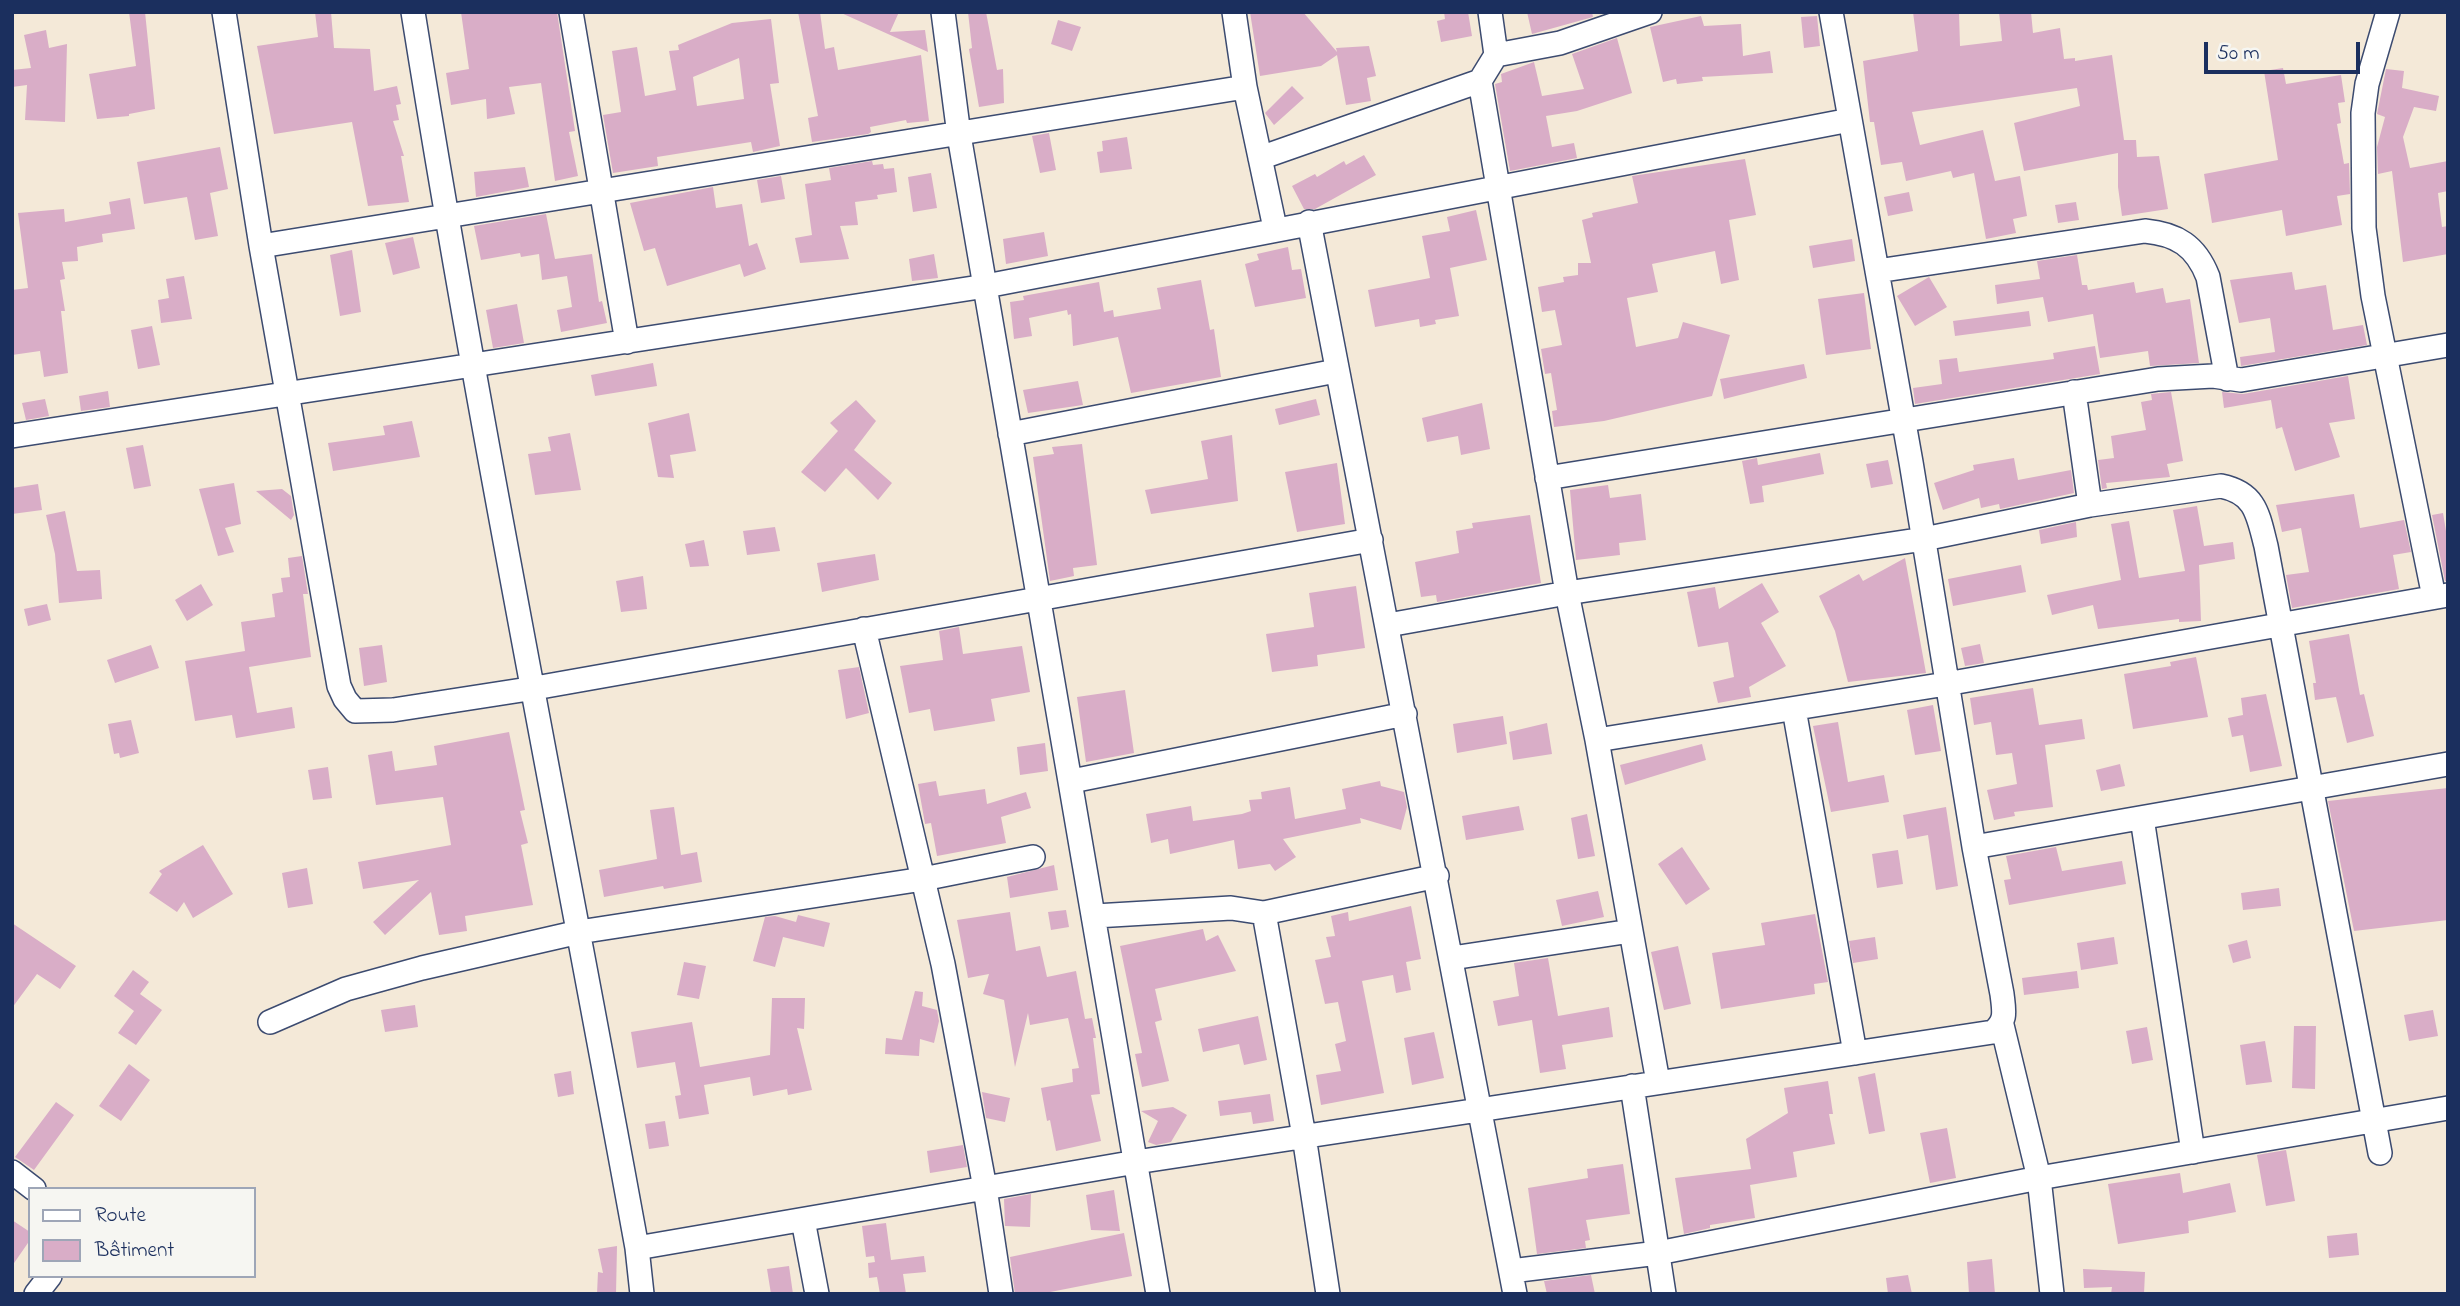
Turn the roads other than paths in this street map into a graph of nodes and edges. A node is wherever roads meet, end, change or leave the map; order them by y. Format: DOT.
graph roads {
  1 [pos="224,12"];
  2 [pos="413,12"];
  3 [pos="571,12"];
  4 [pos="943,12"];
  5 [pos="1234,12"];
  6 [pos="1490,12"];
  7 [pos="1650,12"];
  8 [pos="1831,12"];
  9 [pos="2388,12"];
  10 [pos="1496,55"];
  11 [pos="1480,81"];
  12 [pos="1245,87"];
  13 [pos="1850,120"];
  14 [pos="959,135"];
  15 [pos="1260,158"];
  16 [pos="1498,190"];
  17 [pos="602,192"];
  18 [pos="446,218"];
  19 [pos="1309,222"];
  20 [pos="1275,228"];
  21 [pos="261,246"];
  22 [pos="1877,271"];
  23 [pos="986,286"];
  24 [pos="628,342"];
  25 [pos="2448,345"];
  26 [pos="2386,356"];
  27 [pos="472,366"];
  28 [pos="1336,371"];
  29 [pos="2227,379"];
  30 [pos="2074,392"];
  31 [pos="288,393"];
  32 [pos="1902,419"];
  33 [pos="1010,434"];
  34 [pos="12,436"];
  35 [pos="1547,478"];
  36 [pos="2090,505"];
  37 [pos="1924,539"];
  38 [pos="1371,540"];
  39 [pos="1567,593"];
  40 [pos="2441,596"];
  41 [pos="1040,598"];
  42 [pos="1388,625"];
  43 [pos="2279,626"];
  44 [pos="864,629"];
  45 [pos="1946,684"];
  46 [pos="535,688"];
  47 [pos="1794,709"];
  48 [pos="1405,714"];
  49 [pos="1597,740"];
  50 [pos="2448,764"];
  51 [pos="1072,781"];
  52 [pos="2309,789"];
  53 [pos="2142,818"];
  54 [pos="1974,847"];
  55 [pos="1033,857"];
  56 [pos="1437,876"];
  57 [pos="923,879"];
  58 [pos="1264,913"];
  59 [pos="1095,916"];
  60 [pos="1631,931"];
  61 [pos="579,932"];
  62 [pos="1452,958"];
  63 [pos="270,1023"];
  64 [pos="2002,1025"];
  65 [pos="1855,1053"];
  66 [pos="1658,1082"];
  67 [pos="1632,1086"];
  68 [pos="1481,1108"];
  69 [pos="2448,1108"];
  70 [pos="2374,1121"];
  71 [pos="1304,1136"];
  72 [pos="2193,1152"];
  73 [pos="2380,1153"];
  74 [pos="1136,1162"];
  75 [pos="12,1172"];
  76 [pos="2039,1178"];
  77 [pos="31,1187"];
  78 [pos="985,1188"];
  79 [pos="803,1220"];
  80 [pos="637,1248"];
  81 [pos="1658,1252"];
  82 [pos="1511,1271"];
  83 [pos="48,1278"];
  84 [pos="36,1294"];
  85 [pos="642,1294"];
  86 [pos="817,1294"];
  87 [pos="1002,1294"];
  88 [pos="1158,1294"];
  89 [pos="1328,1294"];
  90 [pos="1515,1294"];
  91 [pos="1664,1294"];
  92 [pos="2052,1294"];
  1 -- 21 [label="street"];
  2 -- 18 [label="street"];
  3 -- 17 [label="street"];
  4 -- 14 [label="street"];
  5 -- 12 [label="street"];
  6 -- 10 [label="street"];
  7 -- 10 [label="street"];
  8 -- 13 [label="street"];
  9 -- 26 [label="street"];
  10 -- 11 [label="street"];
  11 -- 15 [label="street"];
  11 -- 16 [label="street"];
  12 -- 14 [label="street"];
  12 -- 15 [label="street"];
  13 -- 16 [label="street"];
  13 -- 22 [label="street"];
  14 -- 17 [label="street"];
  14 -- 23 [label="street"];
  15 -- 20 [label="street"];
  16 -- 19 [label="street"];
  16 -- 35 [label="street"];
  17 -- 18 [label="street"];
  17 -- 24 [label="street"];
  18 -- 21 [label="street"];
  18 -- 27 [label="street"];
  19 -- 20 [label="street"];
  19 -- 28 [label="street"];
  20 -- 23 [label="street"];
  21 -- 31 [label="street"];
  22 -- 29 [label="street"];
  22 -- 32 [label="street"];
  23 -- 24 [label="street"];
  23 -- 33 [label="street"];
  24 -- 27 [label="street"];
  25 -- 26 [label="street"];
  26 -- 29 [label="street"];
  26 -- 40 [label="street"];
  27 -- 31 [label="street"];
  27 -- 46 [label="street"];
  28 -- 33 [label="street"];
  28 -- 38 [label="street"];
  29 -- 30 [label="street"];
  30 -- 32 [label="street"];
  30 -- 36 [label="street"];
  31 -- 34 [label="street"];
  31 -- 46 [label="street"];
  32 -- 35 [label="street"];
  32 -- 37 [label="street"];
  33 -- 41 [label="street"];
  35 -- 39 [label="street"];
  36 -- 37 [label="street"];
  36 -- 43 [label="street"];
  37 -- 39 [label="street"];
  37 -- 45 [label="street"];
  38 -- 41 [label="street"];
  38 -- 42 [label="street"];
  39 -- 42 [label="street"];
  39 -- 49 [label="street"];
  40 -- 43 [label="street"];
  41 -- 44 [label="street"];
  41 -- 51 [label="street"];
  42 -- 48 [label="street"];
  43 -- 45 [label="street"];
  43 -- 52 [label="street"];
  44 -- 46 [label="street"];
  44 -- 57 [label="street"];
  45 -- 47 [label="street"];
  45 -- 54 [label="street"];
  46 -- 61 [label="street"];
  47 -- 49 [label="street"];
  47 -- 65 [label="street"];
  48 -- 51 [label="street"];
  48 -- 56 [label="street"];
  49 -- 60 [label="street"];
  50 -- 52 [label="street"];
  51 -- 59 [label="street"];
  52 -- 53 [label="street"];
  52 -- 70 [label="street"];
  53 -- 54 [label="street"];
  53 -- 72 [label="street"];
  54 -- 64 [label="street"];
  55 -- 57 [label="street"];
  56 -- 58 [label="street"];
  56 -- 62 [label="street"];
  57 -- 61 [label="street"];
  57 -- 78 [label="street"];
  58 -- 59 [label="street"];
  58 -- 71 [label="street"];
  59 -- 74 [label="street"];
  60 -- 62 [label="street"];
  60 -- 66 [label="street"];
  61 -- 63 [label="street"];
  61 -- 80 [label="street"];
  62 -- 68 [label="street"];
  64 -- 65 [label="street"];
  64 -- 76 [label="street"];
  65 -- 66 [label="street"];
  66 -- 67 [label="street"];
  67 -- 68 [label="street"];
  67 -- 81 [label="street"];
  68 -- 71 [label="street"];
  68 -- 82 [label="street"];
  69 -- 70 [label="street"];
  70 -- 72 [label="street"];
  70 -- 73 [label="street"];
  71 -- 74 [label="street"];
  71 -- 89 [label="street"];
  72 -- 76 [label="street"];
  74 -- 78 [label="street"];
  74 -- 88 [label="street"];
  75 -- 77 [label="street"];
  76 -- 81 [label="street"];
  76 -- 92 [label="street"];
  78 -- 79 [label="street"];
  78 -- 87 [label="street"];
  79 -- 80 [label="street"];
  79 -- 86 [label="street"];
  80 -- 85 [label="street"];
  81 -- 82 [label="street"];
  81 -- 91 [label="street"];
  82 -- 90 [label="street"];
  83 -- 84 [label="street"];
}
